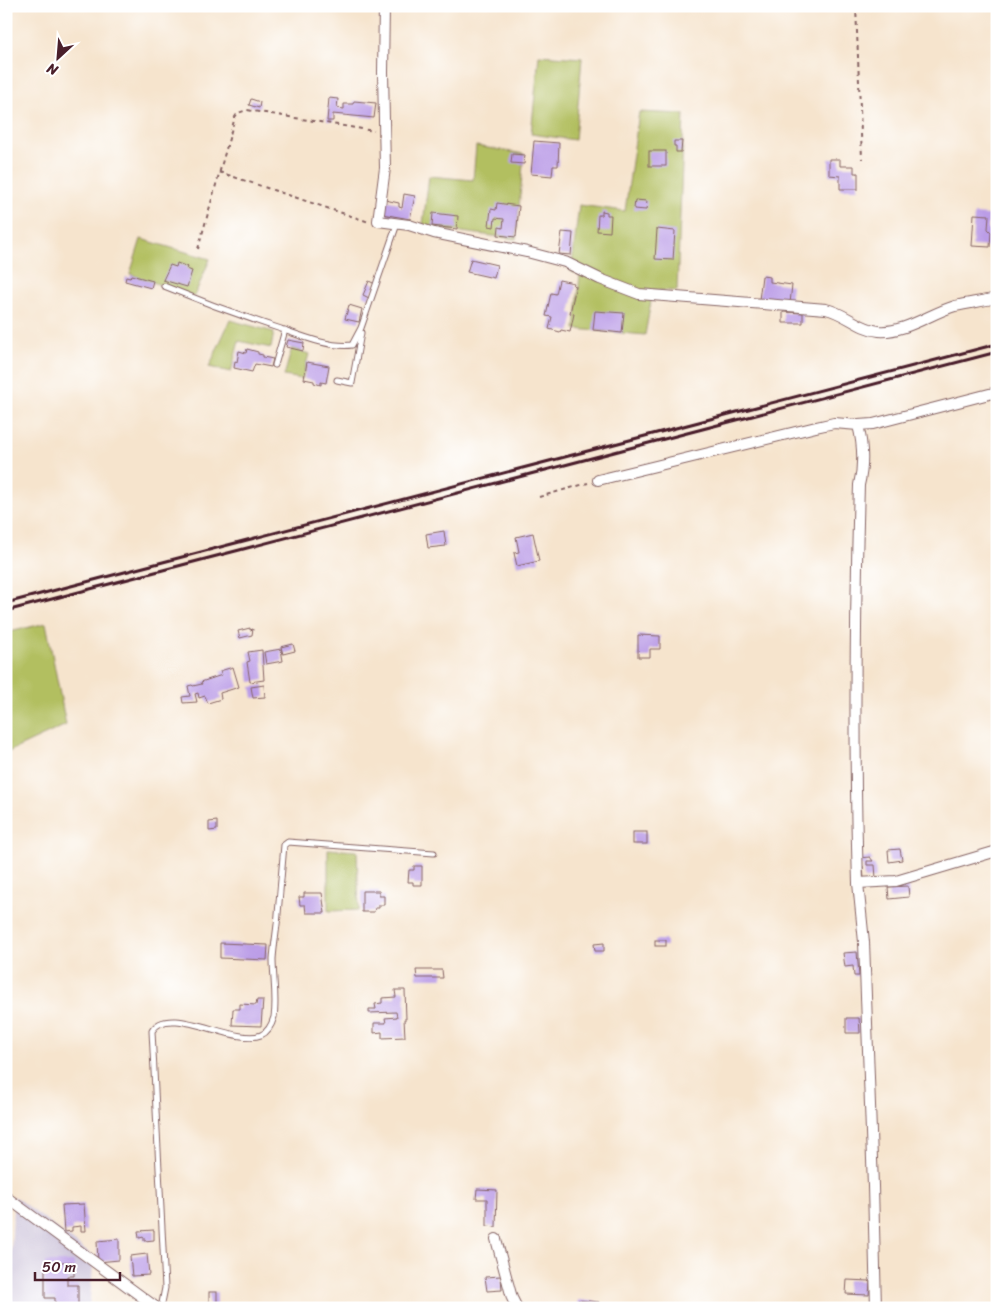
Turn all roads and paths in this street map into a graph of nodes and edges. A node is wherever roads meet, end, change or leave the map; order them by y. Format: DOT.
graph roads {
  1 [pos="384,6"];
  2 [pos="856,6"];
  3 [pos="384,130"];
  4 [pos="862,159"];
  5 [pos="218,172"];
  6 [pos="378,221"];
  7 [pos="397,224"];
  8 [pos="198,249"];
  9 [pos="164,286"];
  10 [pos="997,298"];
  11 [pos="361,328"];
  12 [pos="284,330"];
  13 [pos="275,365"];
  14 [pos="337,380"];
  15 [pos="997,392"];
  16 [pos="858,426"];
  17 [pos="598,480"];
  18 [pos="539,497"];
  19 [pos="997,850"];
  20 [pos="434,853"];
  21 [pos="858,883"];
  22 [pos="6,1197"];
  23 [pos="496,1239"];
  24 [pos="157,1308"];
  25 [pos="161,1308"];
  26 [pos="517,1308"];
  27 [pos="876,1308"];
  1 -- 3 [label="street"];
  2 -- 4 [label="path"];
  3 -- 5 [label="path"];
  3 -- 6 [label="street"];
  5 -- 6 [label="path"];
  5 -- 8 [label="path"];
  6 -- 7 [label="street"];
  7 -- 10 [label="street"];
  7 -- 11 [label="lane"];
  9 -- 12 [label="lane"];
  11 -- 12 [label="lane"];
  11 -- 14 [label="lane"];
  12 -- 13 [label="lane"];
  15 -- 16 [label="street"];
  16 -- 17 [label="street"];
  16 -- 21 [label="street"];
  17 -- 18 [label="path"];
  19 -- 21 [label="street"];
  20 -- 25 [label="lane"];
  21 -- 27 [label="street"];
  22 -- 24 [label="street"];
  23 -- 26 [label="street"];
}
